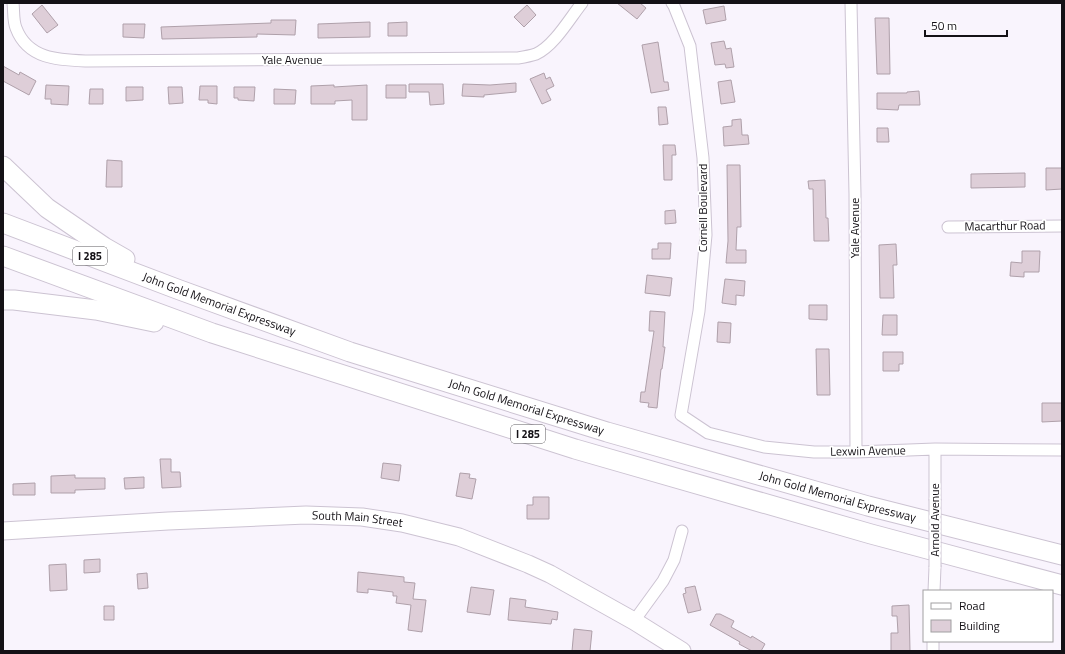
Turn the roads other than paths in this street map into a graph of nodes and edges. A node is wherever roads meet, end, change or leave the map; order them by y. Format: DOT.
graph roads {
  1 [pos="13,3"];
  2 [pos="582,3"];
  3 [pos="672,3"];
  4 [pos="851,3"];
  5 [pos="3,166"];
  6 [pos="3,223"];
  7 [pos="1062,226"];
  8 [pos="948,227"];
  9 [pos="3,256"];
  10 [pos="177,289"];
  11 [pos="3,300"];
  12 [pos="212,334"];
  13 [pos="681,415"];
  14 [pos="935,449"];
  15 [pos="1062,450"];
  16 [pos="856,452"];
  17 [pos="3,531"];
  18 [pos="682,531"];
  19 [pos="1062,555"];
  20 [pos="1062,585"];
  21 [pos="934,590"];
  22 [pos="634,621"];
  23 [pos="682,651"];
  1 -- 2 [label="street, Yale Avenue"];
  3 -- 13 [label="street, Cornell Boulevard"];
  4 -- 16 [label="street, Yale Avenue"];
  5 -- 10 [label="highway"];
  6 -- 10 [label="highway, John Gold Memorial Expressway / I 285"];
  7 -- 8 [label="street, Macarthur Road"];
  9 -- 12 [label="highway, John Gold Memorial Expressway / I 285"];
  10 -- 19 [label="highway, John Gold Memorial Expressway / I 285"];
  11 -- 12 [label="highway"];
  12 -- 20 [label="highway, John Gold Memorial Expressway / I 285"];
  13 -- 16 [label="street, Lexwin Avenue"];
  14 -- 15 [label="street, Lexwin Avenue"];
  14 -- 16 [label="street, Lexwin Avenue"];
  14 -- 21 [label="street, Arnold Avenue, bridge"];
  17 -- 22 [label="main road, South Main Street"];
  18 -- 22 [label="street"];
  22 -- 23 [label="main road, South Main Street"];
}
